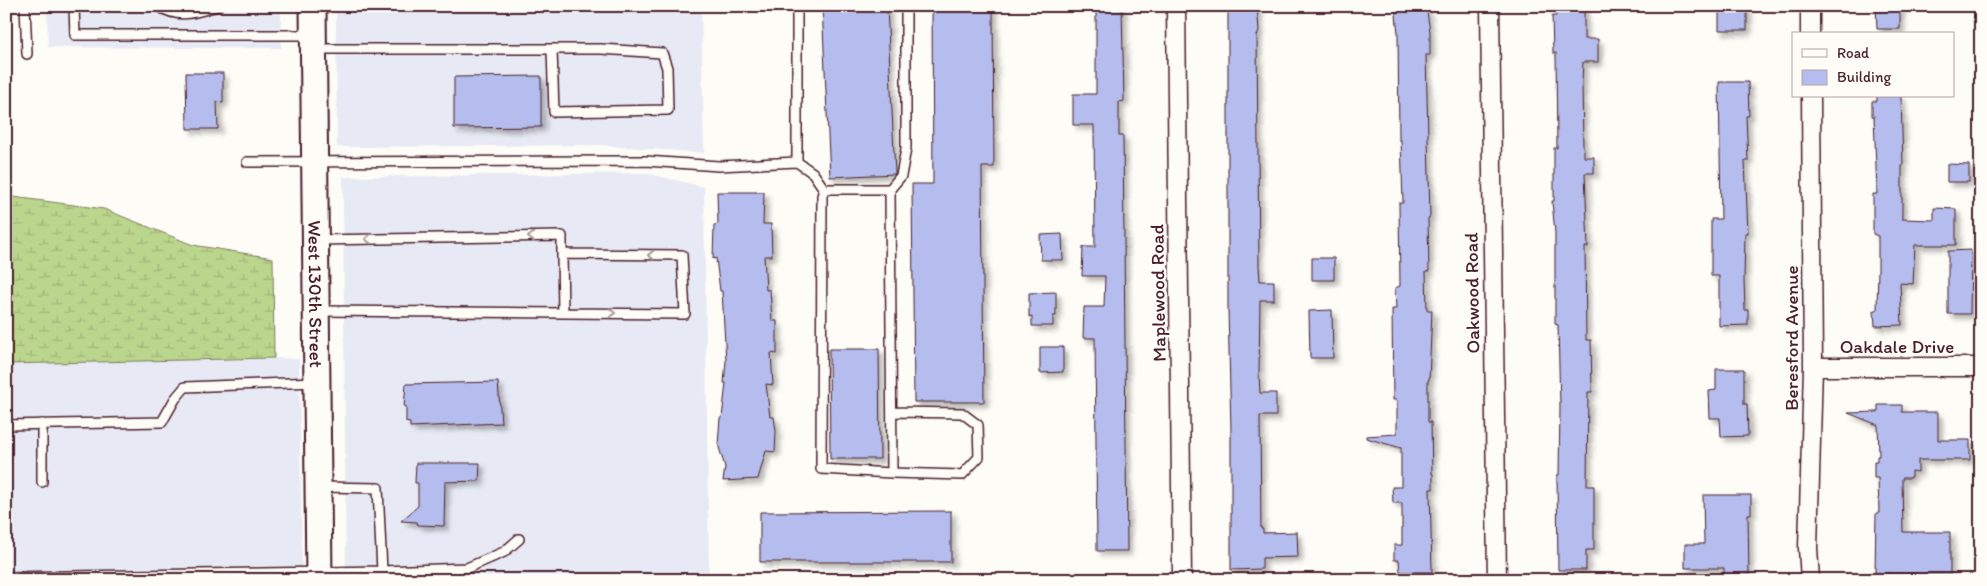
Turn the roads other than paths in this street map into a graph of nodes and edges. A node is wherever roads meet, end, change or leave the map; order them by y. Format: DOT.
graph roads {
  1 [pos="25,6"];
  2 [pos="74,6"];
  3 [pos="158,6"];
  4 [pos="218,6"];
  5 [pos="313,6"];
  6 [pos="797,6"];
  7 [pos="906,6"];
  8 [pos="1176,6"];
  9 [pos="1490,6"];
  10 [pos="1810,6"];
  11 [pos="1810,32"];
  12 [pos="313,42"];
  13 [pos="552,49"];
  14 [pos="27,54"];
  15 [pos="1811,98"];
  16 [pos="315,161"];
  17 [pos="246,162"];
  18 [pos="797,162"];
  19 [pos="824,189"];
  20 [pos="890,189"];
  21 [pos="316,240"];
  22 [pos="562,254"];
  23 [pos="317,311"];
  24 [pos="564,313"];
  25 [pos="1813,367"];
  26 [pos="1981,367"];
  27 [pos="318,382"];
  28 [pos="892,412"];
  29 [pos="42,424"];
  30 [pos="6,425"];
  31 [pos="892,473"];
  32 [pos="42,482"];
  33 [pos="319,487"];
  34 [pos="519,539"];
  35 [pos="382,571"];
  36 [pos="319,576"];
  37 [pos="6,577"];
  38 [pos="1182,580"];
  39 [pos="1497,580"];
  40 [pos="1810,580"];
  1 -- 14 [label="lane"];
  2 -- 12 [label="lane"];
  3 -- 4 [label="lane"];
  5 -- 12 [label="main road, West 130th Street"];
  6 -- 18 [label="lane"];
  7 -- 20 [label="lane"];
  8 -- 38 [label="street, Maplewood Road"];
  9 -- 39 [label="street, Oakwood Road"];
  10 -- 11 [label="street"];
  12 -- 13 [label="lane"];
  12 -- 16 [label="main road, West 130th Street"];
  13 -- 13 [label="lane"];
  15 -- 25 [label="street, Beresford Avenue"];
  16 -- 17 [label="lane"];
  16 -- 18 [label="lane"];
  16 -- 21 [label="main road, West 130th Street"];
  18 -- 19 [label="lane"];
  19 -- 20 [label="lane"];
  19 -- 31 [label="lane"];
  20 -- 28 [label="lane"];
  22 -- 21 [label="lane, one-way"];
  21 -- 23 [label="main road, West 130th Street"];
  22 -- 24 [label="lane"];
  24 -- 22 [label="lane, one-way"];
  23 -- 24 [label="lane"];
  23 -- 27 [label="main road, West 130th Street"];
  25 -- 26 [label="street, Oakdale Drive"];
  25 -- 40 [label="street, Beresford Avenue"];
  27 -- 29 [label="lane"];
  27 -- 33 [label="main road, West 130th Street"];
  28 -- 31 [label="lane"];
  28 -- 31 [label="lane"];
  29 -- 30 [label="lane"];
  29 -- 32 [label="lane"];
  33 -- 35 [label="lane"];
  33 -- 36 [label="main road, West 130th Street"];
  34 -- 35 [label="lane"];
  35 -- 36 [label="lane"];
  36 -- 37 [label="lane"];
}
